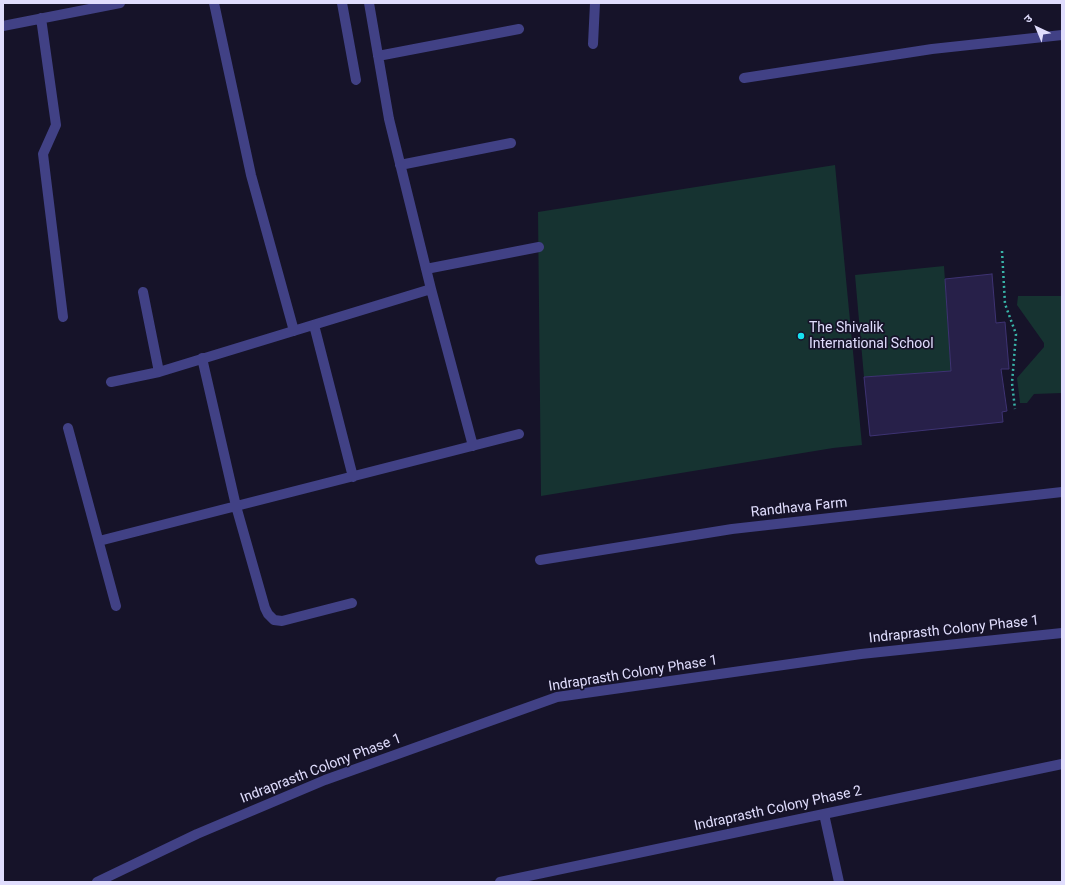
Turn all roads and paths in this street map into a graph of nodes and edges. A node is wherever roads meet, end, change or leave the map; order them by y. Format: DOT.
graph roads {
  1 [pos="120,3"];
  2 [pos="214,3"];
  3 [pos="342,3"];
  4 [pos="369,3"];
  5 [pos="595,3"];
  6 [pos="41,18"];
  7 [pos="3,26"];
  8 [pos="519,29"];
  9 [pos="1062,35"];
  10 [pos="593,44"];
  11 [pos="378,56"];
  12 [pos="744,78"];
  13 [pos="356,80"];
  14 [pos="511,143"];
  15 [pos="400,165"];
  16 [pos="539,247"];
  17 [pos="1002,251"];
  18 [pos="426,268"];
  19 [pos="431,288"];
  20 [pos="143,292"];
  21 [pos="63,317"];
  22 [pos="314,325"];
  23 [pos="294,331"];
  24 [pos="202,358"];
  25 [pos="159,372"];
  26 [pos="111,382"];
  27 [pos="1015,409"];
  28 [pos="68,428"];
  29 [pos="518,434"];
  30 [pos="473,446"];
  31 [pos="352,476"];
  32 [pos="1062,492"];
  33 [pos="236,506"];
  34 [pos="99,541"];
  35 [pos="540,560"];
  36 [pos="352,603"];
  37 [pos="116,606"];
  38 [pos="1062,633"];
  39 [pos="1062,764"];
  40 [pos="824,814"];
  41 [pos="97,882"];
  42 [pos="500,882"];
  43 [pos="839,882"];
  1 -- 6 [label="street"];
  2 -- 23 [label="street"];
  3 -- 13 [label="street"];
  4 -- 11 [label="street"];
  5 -- 10 [label="street"];
  6 -- 7 [label="street"];
  6 -- 21 [label="street"];
  8 -- 11 [label="street"];
  9 -- 12 [label="street"];
  11 -- 15 [label="street"];
  14 -- 15 [label="street"];
  15 -- 18 [label="street"];
  16 -- 18 [label="street"];
  17 -- 27 [label="path"];
  18 -- 19 [label="street"];
  19 -- 22 [label="street"];
  19 -- 30 [label="street"];
  20 -- 25 [label="street"];
  22 -- 23 [label="street"];
  22 -- 31 [label="street"];
  23 -- 24 [label="street"];
  24 -- 25 [label="street"];
  24 -- 33 [label="street"];
  25 -- 26 [label="street"];
  28 -- 34 [label="street"];
  29 -- 30 [label="street"];
  30 -- 31 [label="street"];
  31 -- 33 [label="street"];
  32 -- 35 [label="street, Randhava Farm"];
  33 -- 34 [label="street"];
  33 -- 36 [label="street"];
  34 -- 37 [label="street"];
  38 -- 41 [label="street, Indraprasth Colony Phase 1"];
  39 -- 40 [label="street, Indraprasth Colony Phase 2"];
  40 -- 42 [label="street, Indraprasth Colony Phase 2"];
  40 -- 43 [label="street"];
}
